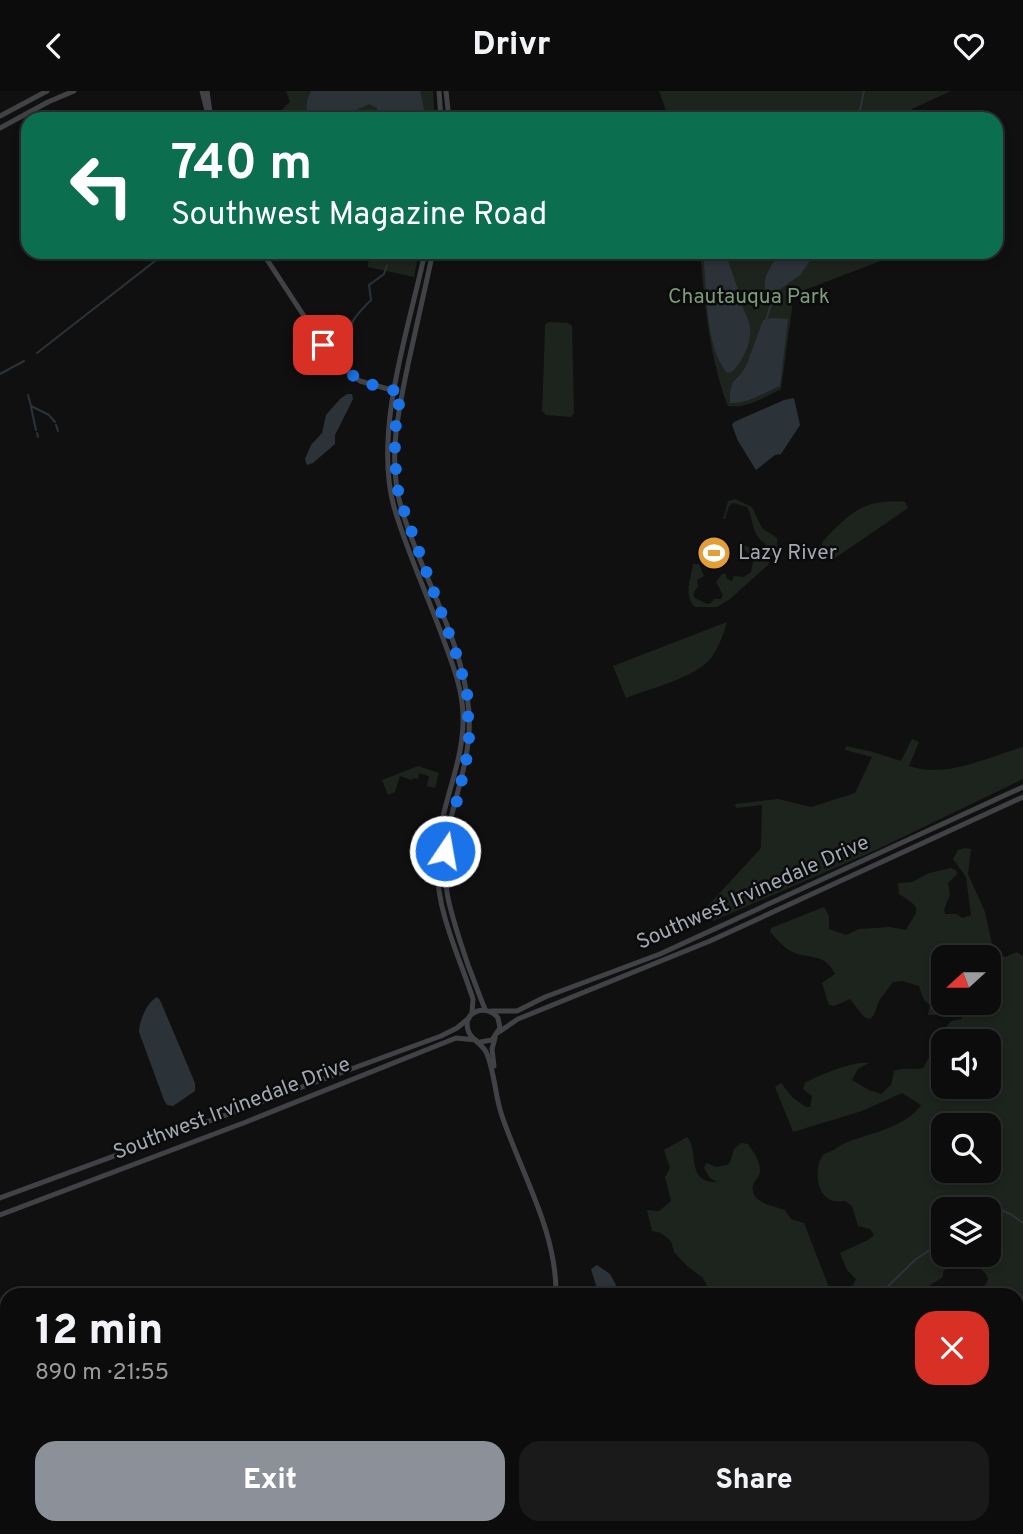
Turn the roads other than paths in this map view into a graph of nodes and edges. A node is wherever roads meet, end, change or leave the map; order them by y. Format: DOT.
graph roads {
  1 [pos="47,91"];
  2 [pos="74,91"];
  3 [pos="205,91"];
  4 [pos="439,91"];
  5 [pos="446,91"];
  6 [pos="29,112"];
  7 [pos="209,112"];
  8 [pos="440,112"];
  9 [pos="448,112"];
  10 [pos="0,116"];
  11 [pos="21,116"];
  12 [pos="0,128"];
  13 [pos="267,259"];
  14 [pos="423,259"];
  15 [pos="431,259"];
  16 [pos="394,391"];
  17 [pos="402,392"];
  18 [pos="1023,787"];
  19 [pos="1023,797"];
  20 [pos="929,830"];
  21 [pos="933,838"];
  22 [pos="488,1010"];
  23 [pos="471,1016"];
  24 [pos="497,1035"];
  25 [pos="478,1041"];
  26 [pos="494,1083"];
  27 [pos="0,1198"];
  28 [pos="0,1215"];
  29 [pos="556,1288"];
  1 -- 10 [label="main road"];
  2 -- 6 [label="main road"];
  3 -- 7 [label="main road"];
  4 -- 8 [label="main road"];
  5 -- 9 [label="main road"];
  11 -- 12 [label="main road"];
  13 -- 16 [label="main road"];
  14 -- 16 [label="main road"];
  15 -- 17 [label="main road"];
  16 -- 17 [label="main road"];
  16 -- 23 [label="main road"];
  17 -- 22 [label="main road"];
  18 -- 20 [label="main road, Southwest Irvinedale Drive"];
  19 -- 21 [label="main road, Southwest Irvinedale Drive"];
  20 -- 21 [label="main road"];
  20 -- 22 [label="main road, Southwest Irvinedale Drive"];
  21 -- 24 [label="main road, Southwest Irvinedale Drive"];
  22 -- 23 [label="main road, Southwest Irvinedale Drive"];
  22 -- 24 [label="main road"];
  23 -- 25 [label="main road"];
  23 -- 27 [label="main road, Southwest Irvinedale Drive"];
  24 -- 25 [label="main road, Southwest Irvinedale Drive"];
  24 -- 26 [label="main road"];
  25 -- 26 [label="main road"];
  25 -- 28 [label="main road, Southwest Irvinedale Drive"];
  26 -- 29 [label="main road"];
}
